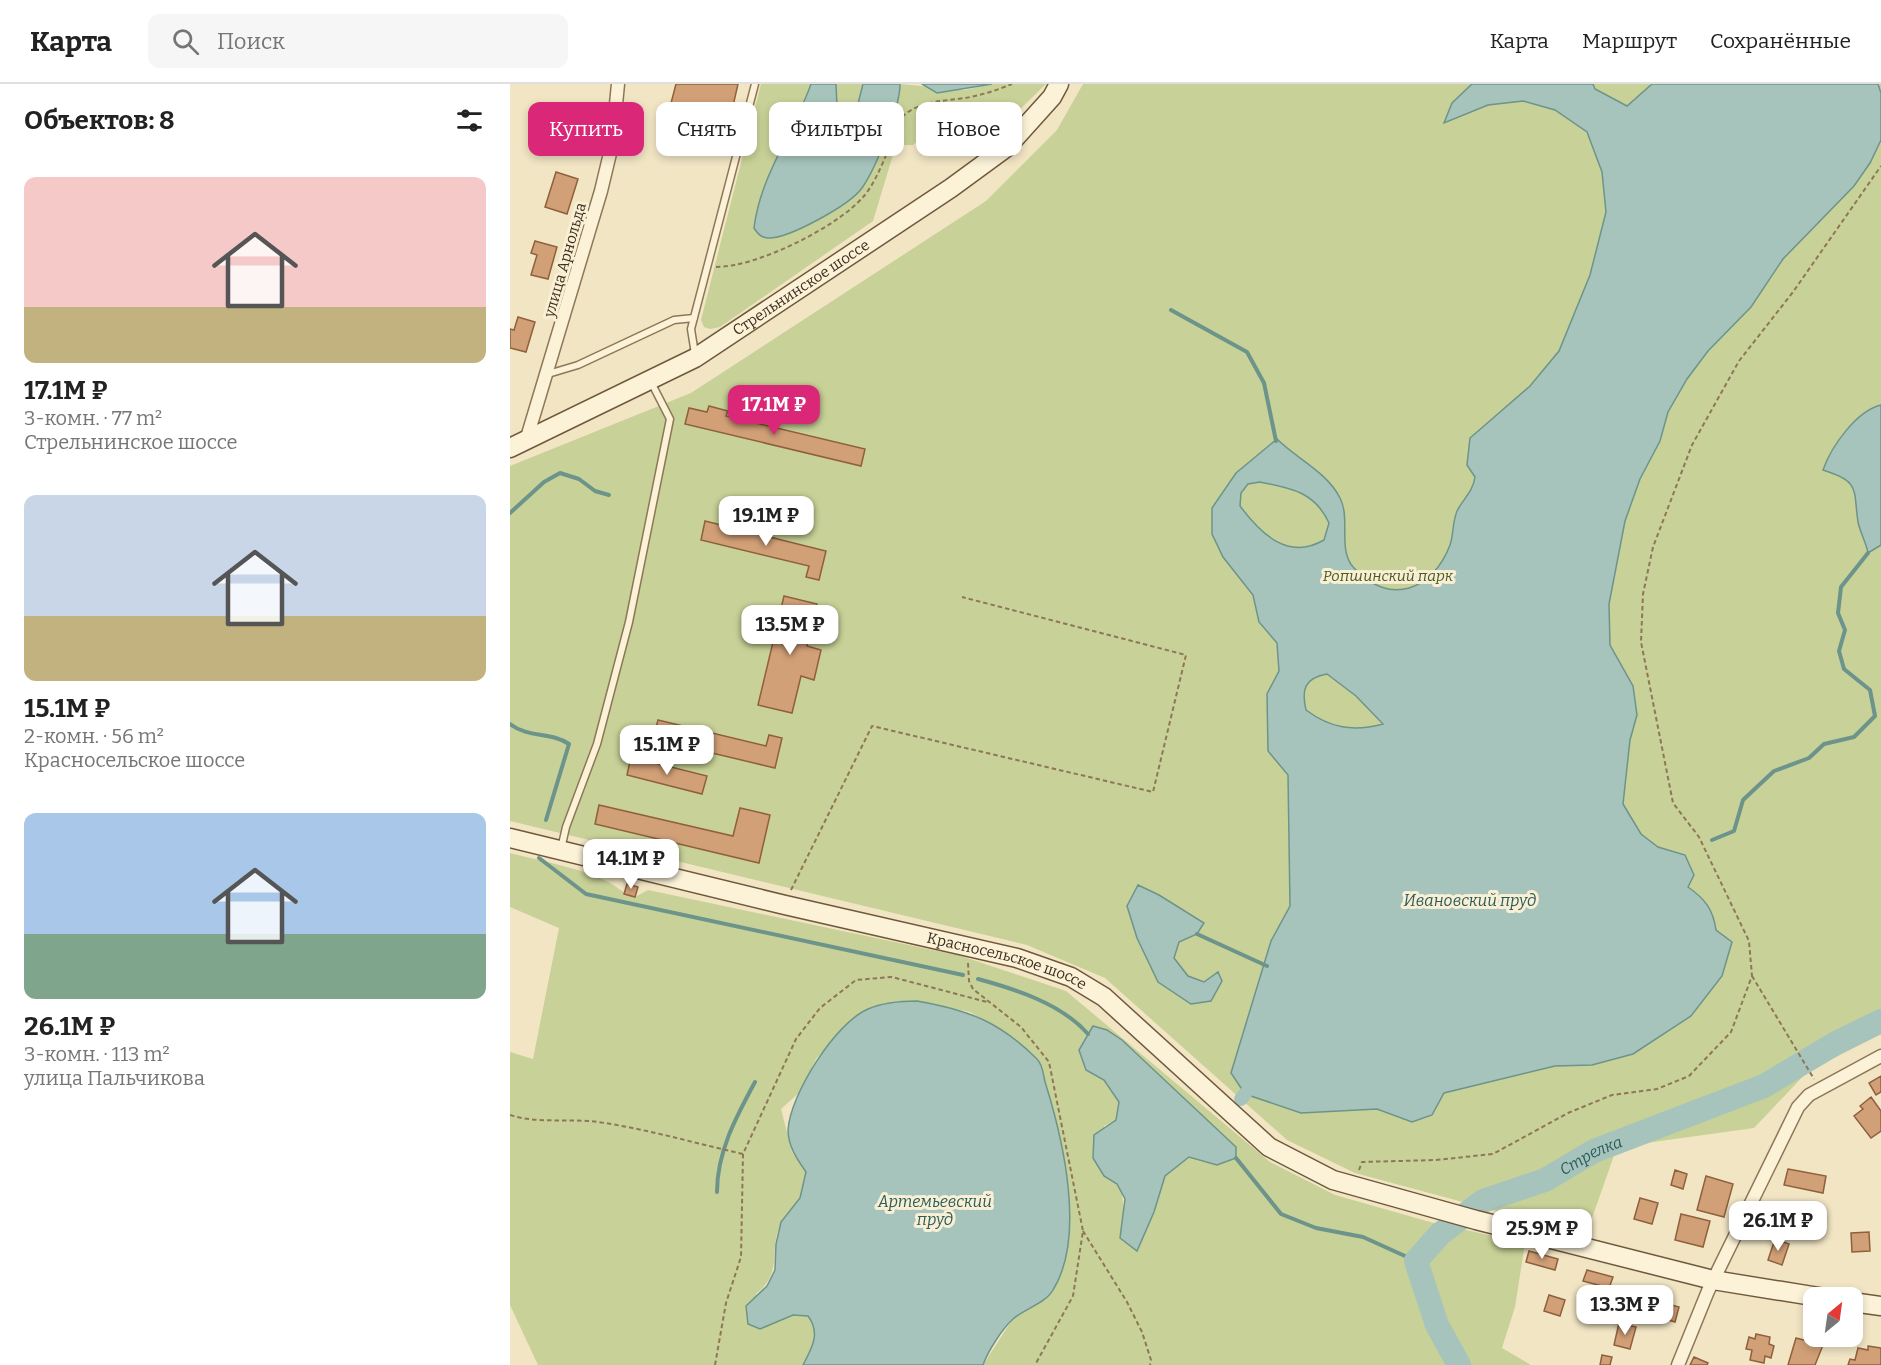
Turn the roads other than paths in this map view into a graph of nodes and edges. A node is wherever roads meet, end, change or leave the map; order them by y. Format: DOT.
graph roads {
  1 [pos="618,84"];
  2 [pos="755,84"];
  3 [pos="1059,84"];
  4 [pos="694,318"];
  5 [pos="695,358"];
  6 [pos="548,374"];
  7 [pos="651,382"];
  8 [pos="518,444"];
  9 [pos="510,838"];
  10 [pos="561,850"];
  11 [pos="1881,1056"];
  12 [pos="1713,1280"];
  13 [pos="1803,1294"];
  14 [pos="1863,1304"];
  15 [pos="1881,1306"];
  16 [pos="1678,1365"];
  1 -- 6 [label="street, улица Арнольда"];
  2 -- 4 [label="lane"];
  3 -- 5 [label="main road, Стрельнинское шоссе"];
  4 -- 5 [label="lane"];
  4 -- 6 [label="lane"];
  5 -- 7 [label="main road, Стрельнинское шоссе"];
  6 -- 8 [label="street, улица Арнольда"];
  7 -- 8 [label="main road, Стрельнинское шоссе"];
  7 -- 10 [label="lane"];
  9 -- 10 [label="main road, Красносельское шоссе"];
  10 -- 12 [label="main road, Красносельское шоссе"];
  11 -- 12 [label="street"];
  12 -- 13 [label="main road, Красносельское шоссе"];
  12 -- 16 [label="street"];
  14 -- 15 [label="main road"];
}
